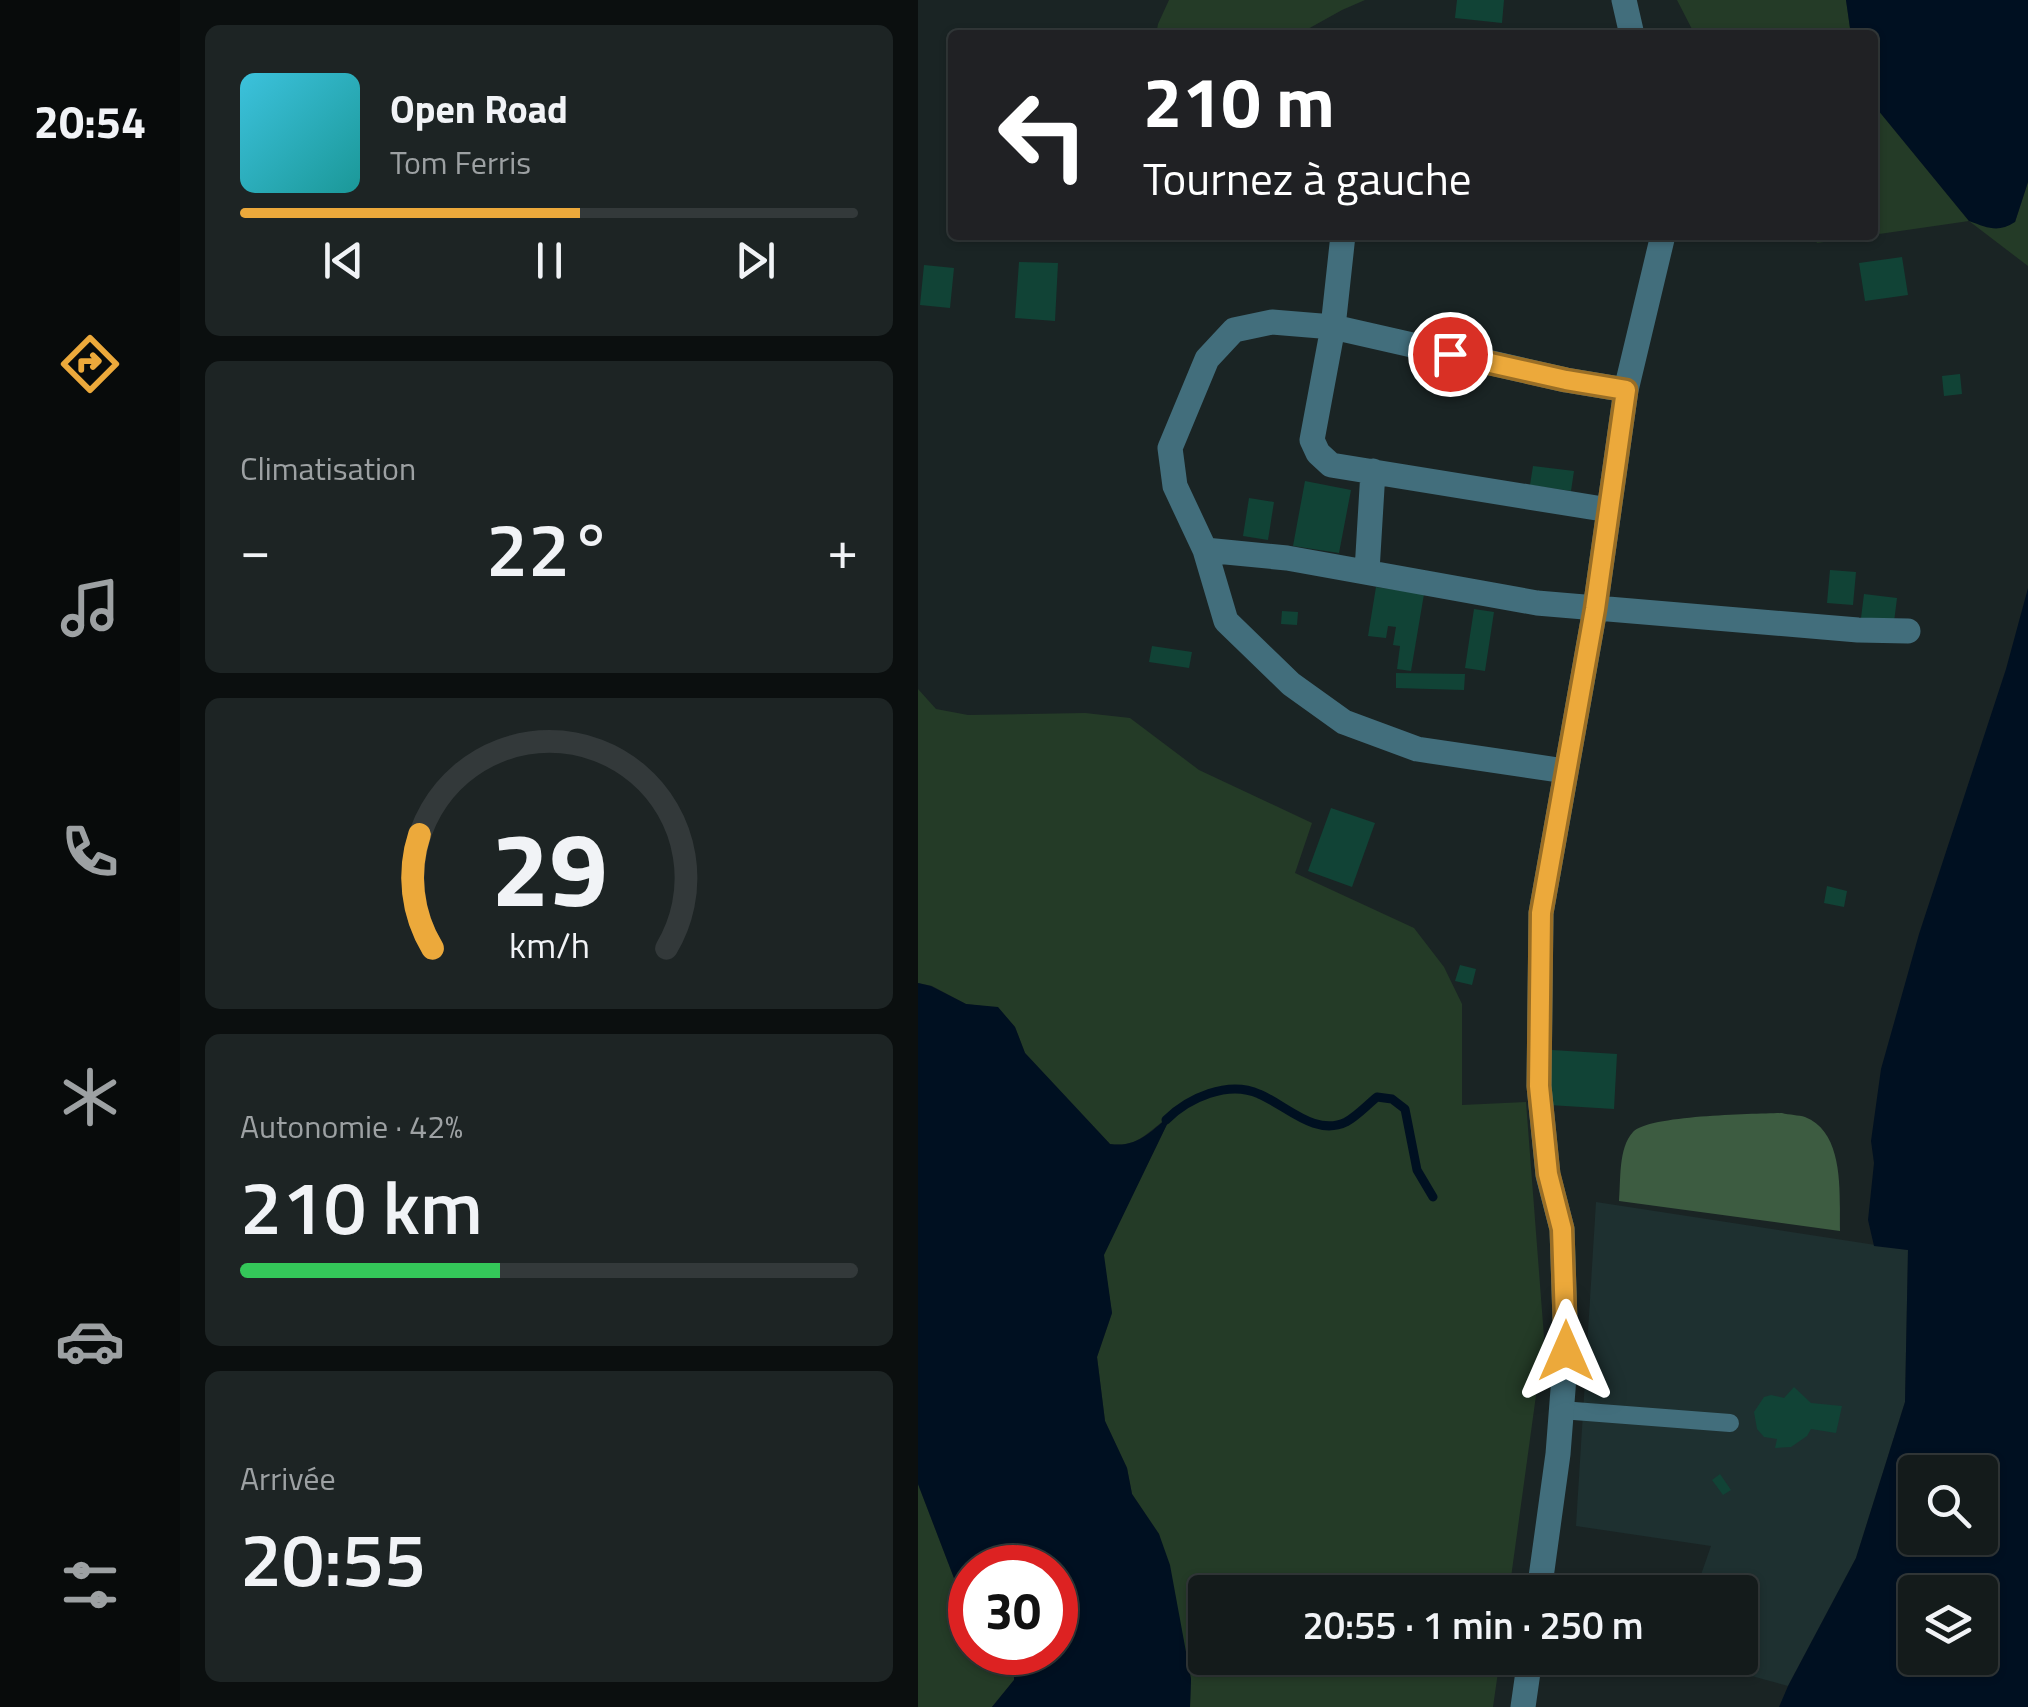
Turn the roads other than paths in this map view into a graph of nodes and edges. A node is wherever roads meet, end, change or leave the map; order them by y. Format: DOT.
graph roads {
  1 [pos="1624,0"];
  2 [pos="1631,30"];
  3 [pos="1341,240"];
  4 [pos="1662,240"];
  5 [pos="1332,328"];
  6 [pos="1626,390"];
  7 [pos="1374,471"];
  8 [pos="1609,510"];
  9 [pos="1205,550"];
  10 [pos="1366,571"];
  11 [pos="1595,609"];
  12 [pos="1908,631"];
  13 [pos="1565,771"];
  14 [pos="1562,1410"];
  15 [pos="1730,1423"];
  16 [pos="1541,1575"];
  17 [pos="1528,1675"];
  18 [pos="1523,1707"];
  1 -- 2 [label="street"];
  3 -- 5 [label="street"];
  4 -- 6 [label="street"];
  5 -- 6 [label="street"];
  5 -- 7 [label="street"];
  5 -- 9 [label="street"];
  6 -- 8 [label="street"];
  7 -- 8 [label="street"];
  7 -- 10 [label="street"];
  8 -- 11 [label="street"];
  9 -- 10 [label="street"];
  9 -- 13 [label="street"];
  10 -- 11 [label="street"];
  11 -- 12 [label="street"];
  11 -- 13 [label="street"];
  13 -- 14 [label="street"];
  14 -- 15 [label="lane"];
  14 -- 16 [label="street"];
  17 -- 18 [label="street"];
}
